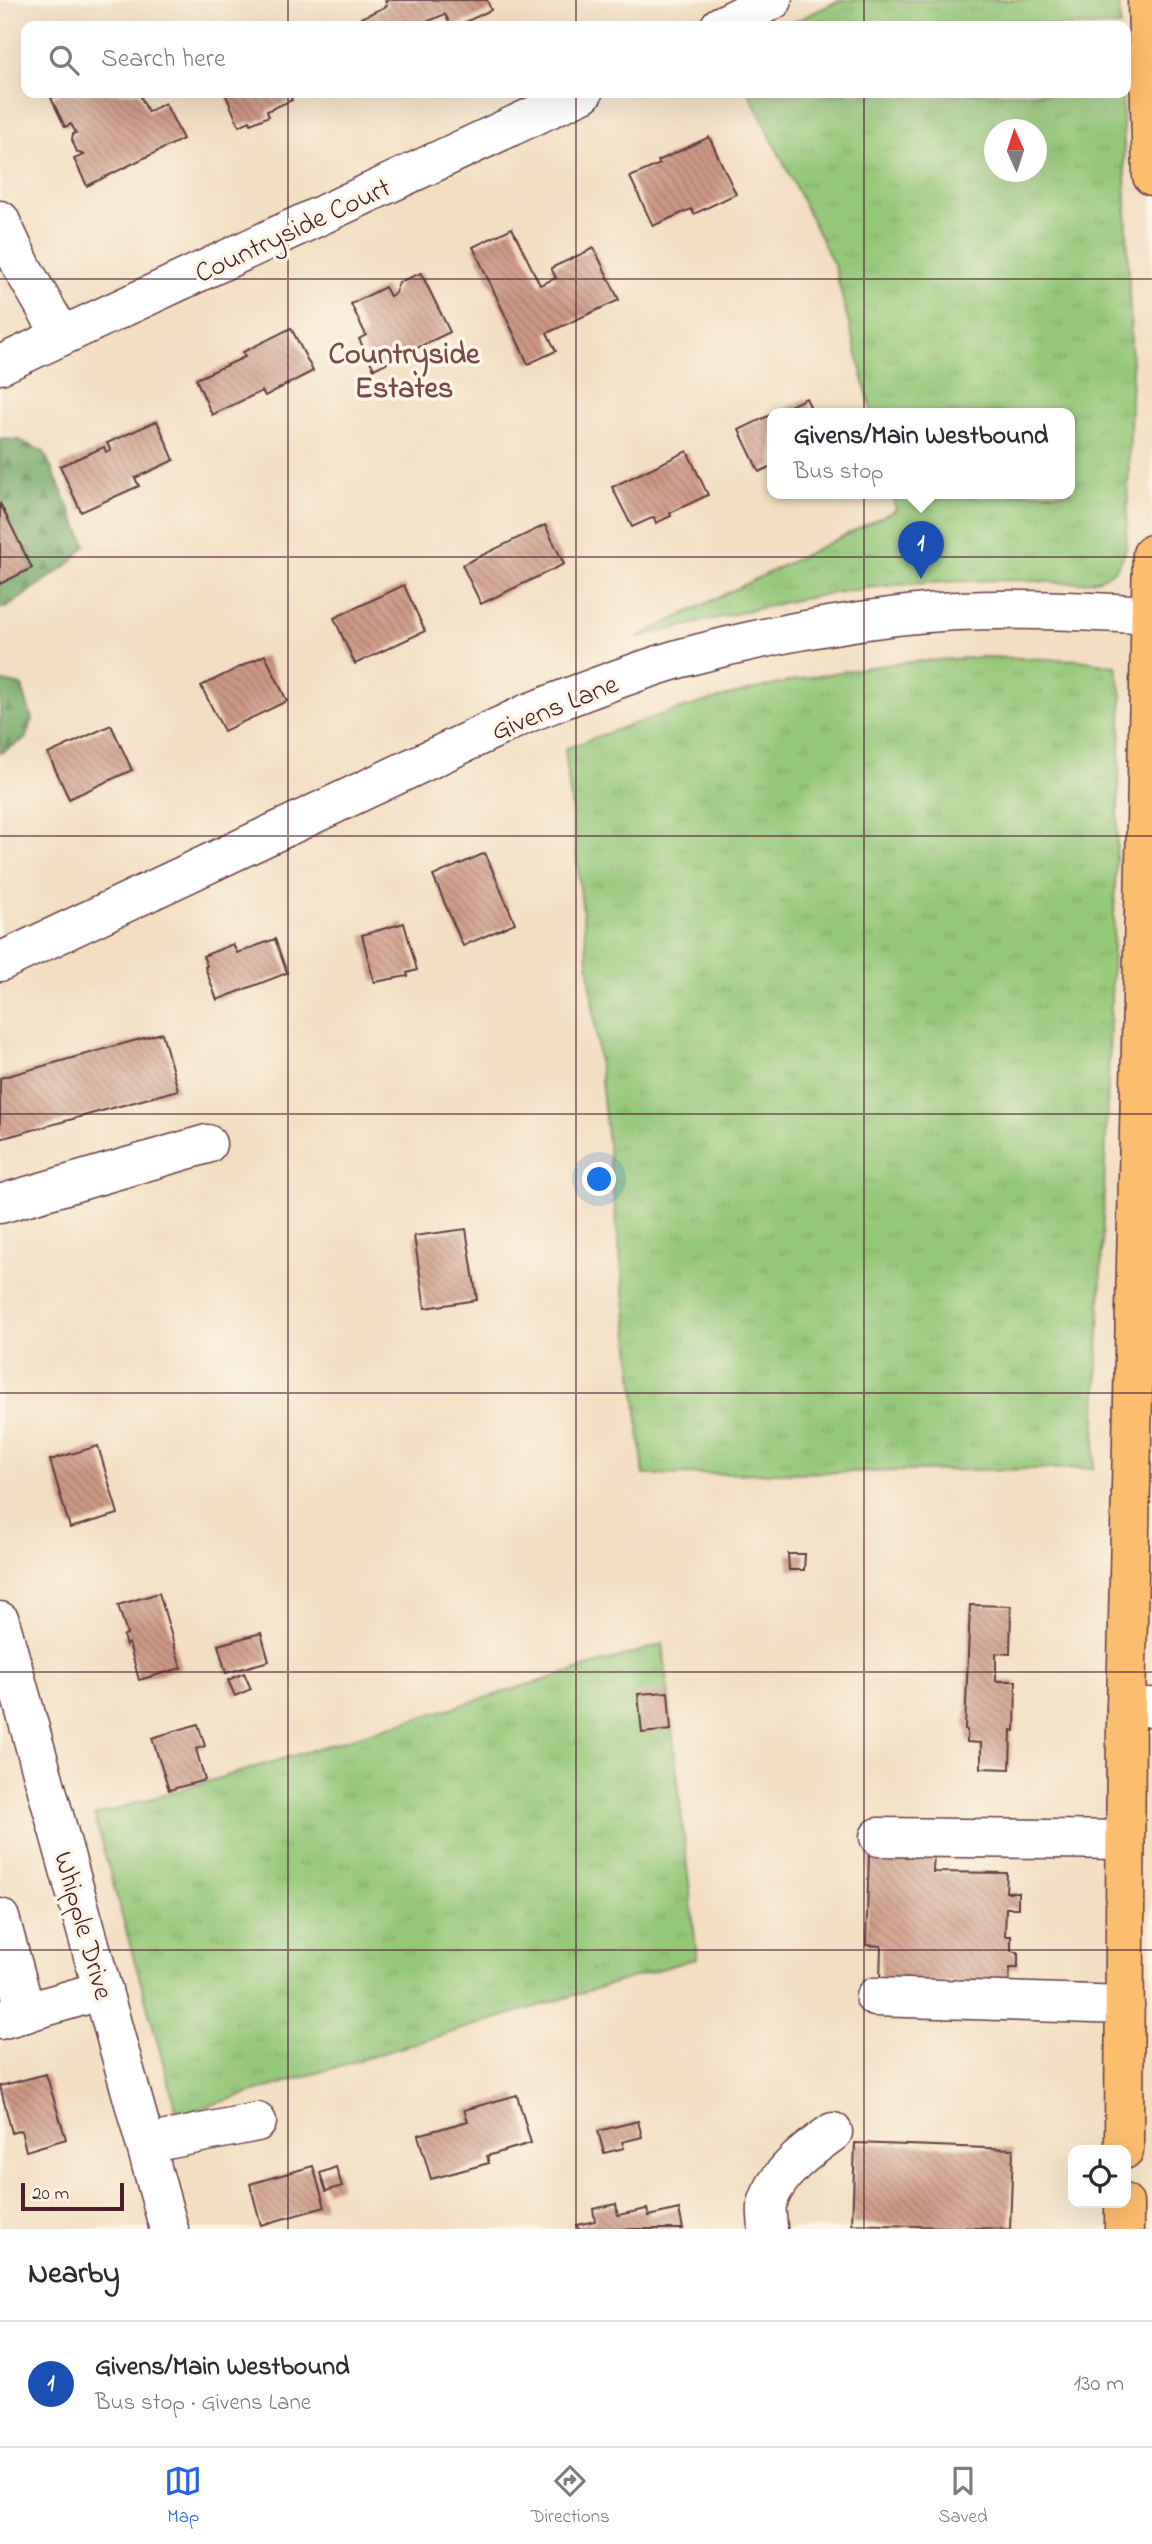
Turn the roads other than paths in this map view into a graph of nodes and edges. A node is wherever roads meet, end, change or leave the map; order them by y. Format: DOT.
graph roads {
  1 [pos="773,0"];
  2 [pos="1147,0"];
  3 [pos="730,21"];
  4 [pos="572,98"];
  5 [pos="1152,176"];
  6 [pos="0,220"];
  7 [pos="62,336"];
  8 [pos="0,365"];
  9 [pos="1152,554"];
  10 [pos="1151,615"];
  11 [pos="0,962"];
  12 [pos="1145,1141"];
  13 [pos="207,1144"];
  14 [pos="0,1204"];
  15 [pos="0,1621"];
  16 [pos="1139,1708"];
  17 [pos="879,1837"];
  18 [pos="1125,1840"];
  19 [pos="0,1918"];
  20 [pos="103,1990"];
  21 [pos="876,1997"];
  22 [pos="1125,2005"];
  23 [pos="13,2017"];
  24 [pos="257,2122"];
  25 [pos="833,2132"];
  26 [pos="146,2144"];
  27 [pos="1124,2145"];
  28 [pos="1124,2208"];
  29 [pos="169,2229"];
  30 [pos="768,2229"];
  31 [pos="1124,2229"];
  1 -- 3 [label="street"];
  2 -- 5 [label="main road"];
  4 -- 7 [label="street, Countryside Court"];
  6 -- 7 [label="street"];
  7 -- 8 [label="street, Countryside Court"];
  9 -- 10 [label="main road"];
  10 -- 11 [label="street, Givens Lane"];
  10 -- 12 [label="main road"];
  12 -- 16 [label="main road"];
  13 -- 14 [label="street"];
  15 -- 20 [label="street, Whipple Drive"];
  16 -- 18 [label="main road"];
  17 -- 18 [label="street"];
  18 -- 22 [label="main road"];
  19 -- 23 [label="street"];
  20 -- 23 [label="street"];
  20 -- 26 [label="street, Whipple Drive"];
  21 -- 22 [label="street"];
  22 -- 27 [label="main road"];
  24 -- 26 [label="street"];
  25 -- 30 [label="street"];
  26 -- 29 [label="street, Whipple Drive"];
  28 -- 31 [label="main road"];
}
